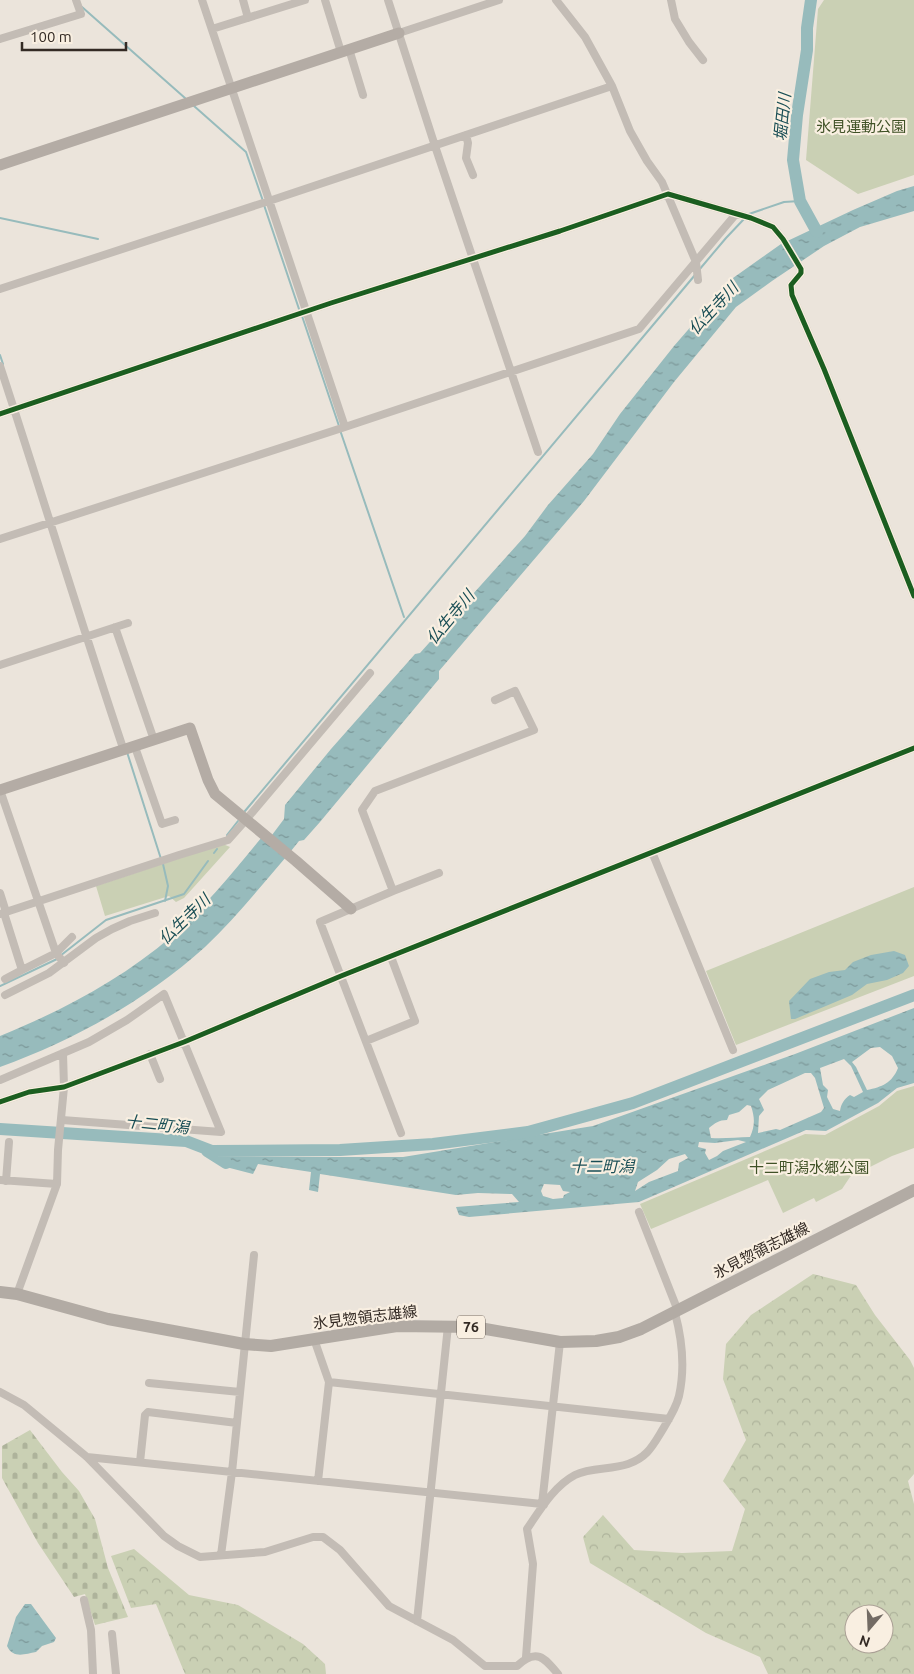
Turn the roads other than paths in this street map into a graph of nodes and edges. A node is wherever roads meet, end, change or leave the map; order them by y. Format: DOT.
graph roads {
  1 [pos="76,0"];
  2 [pos="202,0"];
  3 [pos="243,0"];
  4 [pos="304,0"];
  5 [pos="325,0"];
  6 [pos="388,0"];
  7 [pos="499,0"];
  8 [pos="556,0"];
  9 [pos="671,0"];
  10 [pos="248,18"];
  11 [pos="212,29"];
  12 [pos="399,32"];
  13 [pos="0,39"];
  14 [pos="345,50"];
  15 [pos="703,60"];
  16 [pos="612,86"];
  17 [pos="232,89"];
  18 [pos="363,95"];
  19 [pos="466,136"];
  20 [pos="435,146"];
  21 [pos="0,165"];
  22 [pos="473,174"];
  23 [pos="668,194"];
  24 [pos="269,201"];
  25 [pos="736,214"];
  26 [pos="474,258"];
  27 [pos="696,262"];
  28 [pos="698,280"];
  29 [pos="0,289"];
  30 [pos="306,312"];
  31 [pos="0,366"];
  32 [pos="510,371"];
  33 [pos="14,409"];
  34 [pos="0,414"];
  35 [pos="345,427"];
  36 [pos="538,452"];
  37 [pos="51,522"];
  38 [pos="0,539"];
  39 [pos="914,596"];
  40 [pos="128,623"];
  41 [pos="116,627"];
  42 [pos="85,636"];
  43 [pos="0,665"];
  44 [pos="370,674"];
  45 [pos="495,700"];
  46 [pos="154,740"];
  47 [pos="914,748"];
  48 [pos="129,749"];
  49 [pos="0,790"];
  50 [pos="250,816"];
  51 [pos="175,820"];
  52 [pos="244,822"];
  53 [pos="652,852"];
  54 [pos="439,873"];
  55 [pos="393,891"];
  56 [pos="0,892"];
  57 [pos="39,902"];
  58 [pos="351,909"];
  59 [pos="3,913"];
  60 [pos="155,913"];
  61 [pos="72,937"];
  62 [pos="56,952"];
  63 [pos="392,957"];
  64 [pos="64,963"];
  65 [pos="22,970"];
  66 [pos="341,976"];
  67 [pos="5,979"];
  68 [pos="5,995"];
  69 [pos="366,1041"];
  70 [pos="184,1042"];
  71 [pos="733,1050"];
  72 [pos="63,1053"];
  73 [pos="150,1054"];
  74 [pos="0,1080"];
  75 [pos="160,1080"];
  76 [pos="64,1087"];
  77 [pos="0,1102"];
  78 [pos="62,1120"];
  79 [pos="401,1133"];
  80 [pos="9,1142"];
  81 [pos="3,1180"];
  82 [pos="57,1184"];
  83 [pos="914,1190"];
  84 [pos="639,1212"];
  85 [pos="254,1255"];
  86 [pos="0,1292"];
  87 [pos="17,1294"];
  88 [pos="676,1312"];
  89 [pos="448,1326"];
  90 [pos="314,1339"];
  91 [pos="560,1342"];
  92 [pos="244,1344"];
  93 [pos="329,1382"];
  94 [pos="149,1383"];
  95 [pos="0,1392"];
  96 [pos="240,1392"];
  97 [pos="441,1394"];
  98 [pos="553,1407"];
  99 [pos="669,1419"];
  100 [pos="237,1424"];
  101 [pos="87,1457"];
  102 [pos="140,1462"];
  103 [pos="232,1472"];
  104 [pos="318,1481"];
  105 [pos="431,1493"];
  106 [pos="543,1504"];
  107 [pos="221,1555"];
  108 [pos="84,1600"];
  109 [pos="417,1620"];
  110 [pos="112,1634"];
  111 [pos="526,1658"];
  112 [pos="93,1674"];
  113 [pos="116,1674"];
  114 [pos="558,1674"];
  1 -- 13 [label="street"];
  2 -- 11 [label="street"];
  3 -- 10 [label="street"];
  4 -- 10 [label="street"];
  5 -- 14 [label="street"];
  6 -- 12 [label="street"];
  7 -- 12 [label="street"];
  8 -- 16 [label="street"];
  9 -- 15 [label="street"];
  10 -- 11 [label="street"];
  11 -- 17 [label="street"];
  12 -- 14 [label="street"];
  12 -- 20 [label="street"];
  14 -- 17 [label="street"];
  14 -- 18 [label="street"];
  16 -- 19 [label="street"];
  16 -- 23 [label="street"];
  17 -- 21 [label="street"];
  17 -- 24 [label="street"];
  19 -- 20 [label="street"];
  19 -- 22 [label="street"];
  20 -- 24 [label="street"];
  20 -- 26 [label="street"];
  23 -- 25 [label="street"];
  23 -- 26 [label="street"];
  23 -- 27 [label="street"];
  24 -- 29 [label="street"];
  24 -- 30 [label="street"];
  25 -- 27 [label="street"];
  25 -- 39 [label="street"];
  26 -- 30 [label="street"];
  26 -- 32 [label="street"];
  27 -- 28 [label="street"];
  27 -- 32 [label="street"];
  30 -- 33 [label="street"];
  30 -- 35 [label="street"];
  31 -- 33 [label="street"];
  32 -- 35 [label="street"];
  32 -- 36 [label="street"];
  33 -- 34 [label="street"];
  33 -- 37 [label="street"];
  35 -- 37 [label="street"];
  37 -- 38 [label="street"];
  37 -- 42 [label="street"];
  40 -- 41 [label="street"];
  41 -- 42 [label="street"];
  41 -- 46 [label="street"];
  42 -- 43 [label="street"];
  42 -- 48 [label="street"];
  44 -- 50 [label="street"];
  45 -- 55 [label="street"];
  46 -- 48 [label="street"];
  46 -- 58 [label="street"];
  47 -- 53 [label="street"];
  48 -- 49 [label="street"];
  48 -- 51 [label="street"];
  49 -- 57 [label="street"];
  52 -- 57 [label="street"];
  53 -- 63 [label="street"];
  53 -- 71 [label="street"];
  54 -- 55 [label="street"];
  55 -- 58 [label="street"];
  56 -- 59 [label="street"];
  57 -- 59 [label="street"];
  57 -- 62 [label="street"];
  58 -- 66 [label="street"];
  59 -- 65 [label="street"];
  60 -- 64 [label="street"];
  61 -- 62 [label="street"];
  62 -- 64 [label="street"];
  62 -- 65 [label="street"];
  63 -- 66 [label="street"];
  63 -- 69 [label="street"];
  64 -- 68 [label="street"];
  65 -- 67 [label="street"];
  66 -- 69 [label="street"];
  66 -- 70 [label="street"];
  69 -- 79 [label="street"];
  70 -- 72 [label="street"];
  70 -- 73 [label="street"];
  70 -- 78 [label="street"];
  72 -- 74 [label="street"];
  72 -- 76 [label="street"];
  73 -- 75 [label="street"];
  73 -- 76 [label="street"];
  76 -- 77 [label="street"];
  76 -- 78 [label="street"];
  78 -- 82 [label="street"];
  80 -- 81 [label="street"];
  81 -- 82 [label="street"];
  82 -- 87 [label="street"];
  83 -- 88 [label="main road, 氷見惣領志雄線 / 76"];
  84 -- 88 [label="street"];
  85 -- 92 [label="street"];
  86 -- 87 [label="main road, 氷見惣領志雄線 / 76"];
  87 -- 92 [label="main road, 氷見惣領志雄線 / 76"];
  88 -- 91 [label="main road, 氷見惣領志雄線 / 76"];
  88 -- 99 [label="street"];
  89 -- 90 [label="main road, 氷見惣領志雄線 / 76"];
  89 -- 91 [label="main road, 氷見惣領志雄線 / 76"];
  89 -- 97 [label="street"];
  90 -- 92 [label="main road, 氷見惣領志雄線 / 76"];
  90 -- 93 [label="street"];
  91 -- 98 [label="street"];
  92 -- 96 [label="street"];
  93 -- 97 [label="street"];
  93 -- 104 [label="street"];
  94 -- 96 [label="street"];
  95 -- 101 [label="street"];
  96 -- 100 [label="street"];
  97 -- 98 [label="street"];
  97 -- 105 [label="street"];
  98 -- 99 [label="street"];
  98 -- 106 [label="street"];
  99 -- 106 [label="street"];
  100 -- 102 [label="street"];
  100 -- 103 [label="street"];
  101 -- 102 [label="street"];
  101 -- 107 [label="street"];
  102 -- 103 [label="street"];
  103 -- 104 [label="street"];
  103 -- 107 [label="street"];
  104 -- 105 [label="street"];
  105 -- 106 [label="street"];
  105 -- 109 [label="street"];
  106 -- 111 [label="street"];
  107 -- 109 [label="street"];
  108 -- 112 [label="street"];
  109 -- 111 [label="street"];
  110 -- 113 [label="street"];
  111 -- 114 [label="street"];
}
